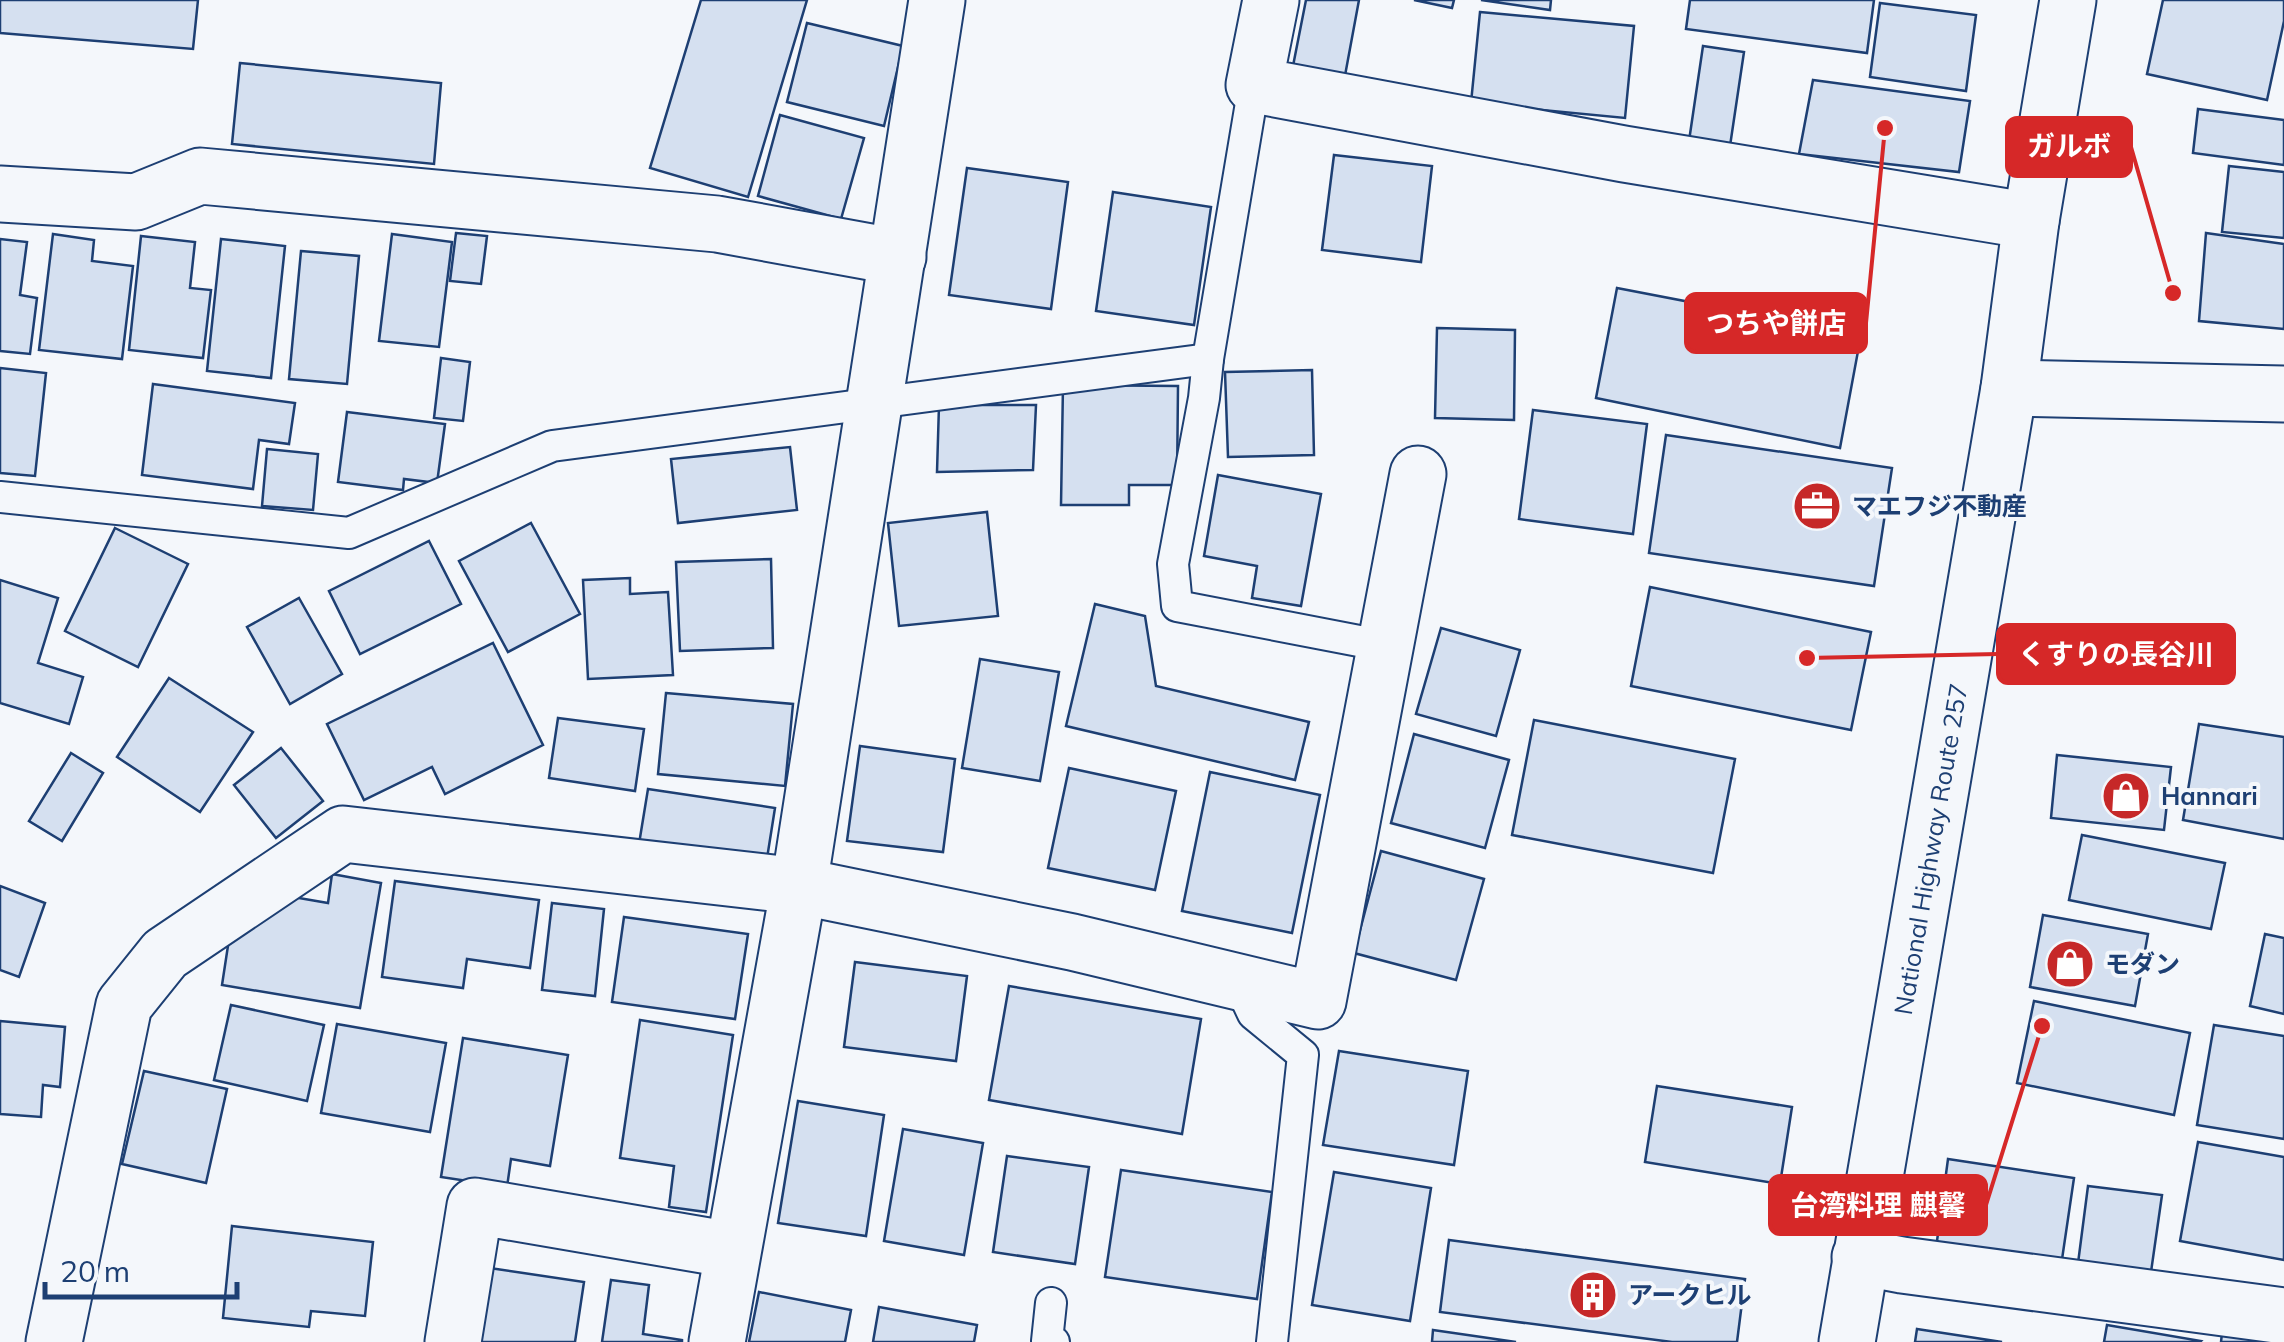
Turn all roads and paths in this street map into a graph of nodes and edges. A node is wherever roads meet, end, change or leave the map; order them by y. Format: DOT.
graph roads {
  1 [pos="937,0"];
  2 [pos="1272,0"];
  3 [pos="2068,0"];
  4 [pos="1254,85"];
  5 [pos="0,194"];
  6 [pos="2030,221"];
  7 [pos="898,257"];
  8 [pos="1208,358"];
  9 [pos="2009,388"];
  10 [pos="2284,394"];
  11 [pos="875,402"];
  12 [pos="1418,474"];
  13 [pos="0,497"];
  14 [pos="1385,646"];
  15 [pos="799,886"];
  16 [pos="1238,982"];
  17 [pos="732,1250"];
  18 [pos="1860,1257"];
  19 [pos="1052,1304"];
  20 [pos="2284,1316"];
  21 [pos="54,1342"];
  22 [pos="453,1342"];
  23 [pos="717,1342"];
  24 [pos="1054,1342"];
  25 [pos="1272,1342"];
  26 [pos="1847,1342"];
  1 -- 7 [label="main road"];
  2 -- 4 [label="main road"];
  3 -- 6 [label="main road, National Highway Route 257"];
  4 -- 6 [label="main road"];
  4 -- 8 [label="lane"];
  5 -- 7 [label="main road"];
  6 -- 9 [label="main road, National Highway Route 257"];
  7 -- 11 [label="main road"];
  8 -- 11 [label="lane"];
  8 -- 14 [label="lane"];
  9 -- 10 [label="main road"];
  9 -- 18 [label="main road, National Highway Route 257"];
  11 -- 13 [label="lane"];
  11 -- 15 [label="main road"];
  12 -- 14 [label="main road"];
  14 -- 16 [label="main road"];
  15 -- 16 [label="main road"];
  15 -- 17 [label="main road"];
  15 -- 21 [label="main road"];
  16 -- 25 [label="lane"];
  17 -- 22 [label="main road"];
  17 -- 23 [label="main road"];
  18 -- 20 [label="main road"];
  18 -- 26 [label="main road, National Highway Route 257"];
  19 -- 24 [label="lane"];
}
